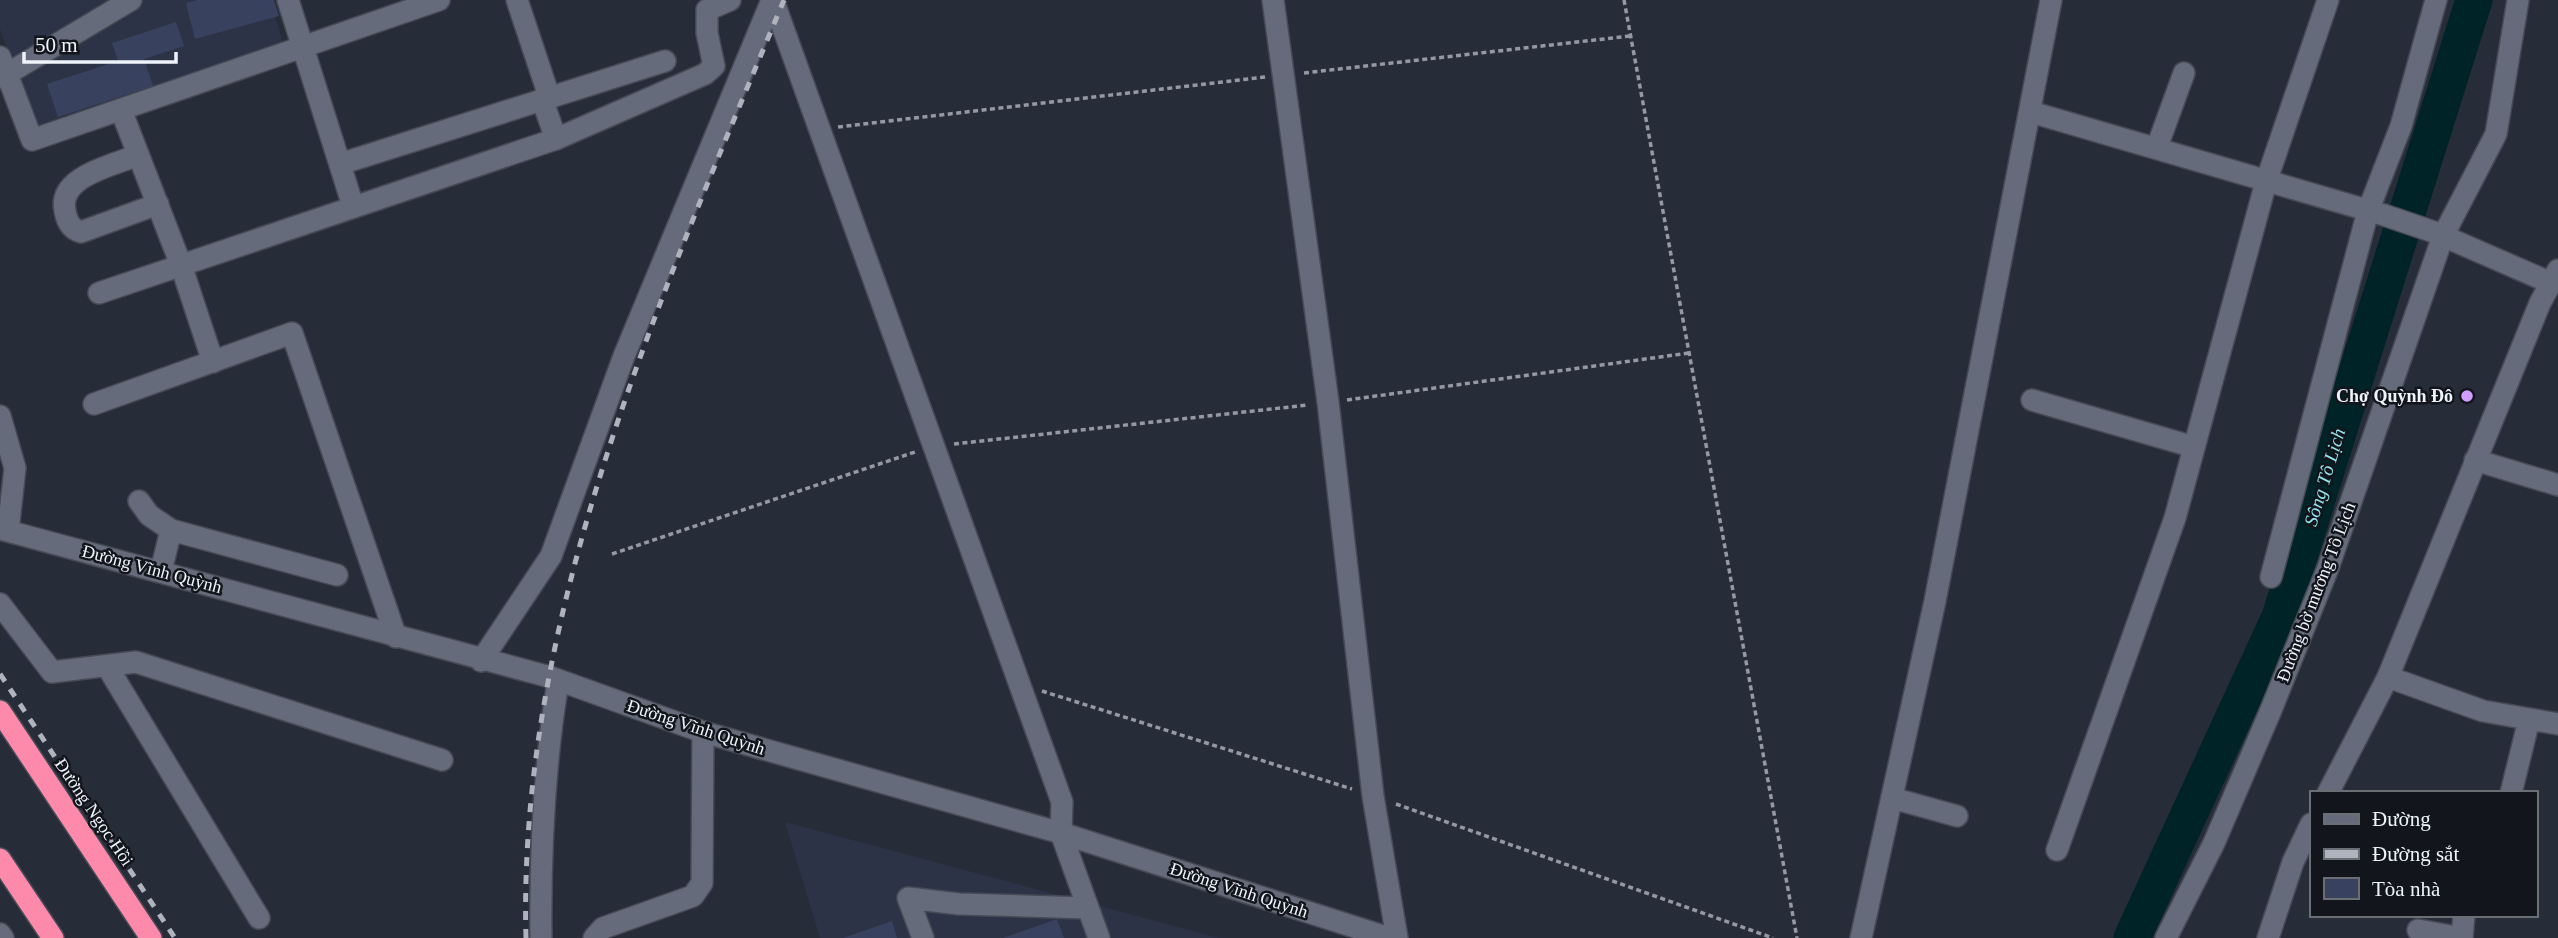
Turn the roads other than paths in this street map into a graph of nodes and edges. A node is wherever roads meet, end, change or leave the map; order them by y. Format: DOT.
graph roads {
  1 [pos="131,0"];
  2 [pos="288,0"];
  3 [pos="439,0"];
  4 [pos="517,0"];
  5 [pos="730,0"];
  6 [pos="772,0"];
  7 [pos="1273,0"];
  8 [pos="2051,0"];
  9 [pos="2328,0"];
  10 [pos="2436,0"];
  11 [pos="2518,0"];
  12 [pos="302,48"];
  13 [pos="665,61"];
  14 [pos="2,69"];
  15 [pos="2184,73"];
  16 [pos="545,97"];
  17 [pos="121,110"];
  18 [pos="2031,112"];
  19 [pos="555,139"];
  20 [pos="2157,147"];
  21 [pos="138,155"];
  22 [pos="340,164"];
  23 [pos="2266,182"];
  24 [pos="158,204"];
  25 [pos="353,206"];
  26 [pos="2376,213"];
  27 [pos="2439,234"];
  28 [pos="181,265"];
  29 [pos="2552,290"];
  30 [pos="99,293"];
  31 [pos="213,362"];
  32 [pos="2032,400"];
  33 [pos="94,404"];
  34 [pos="0,416"];
  35 [pos="2194,447"];
  36 [pos="2475,460"];
  37 [pos="2558,485"];
  38 [pos="139,501"];
  39 [pos="4,530"];
  40 [pos="171,530"];
  41 [pos="161,571"];
  42 [pos="337,575"];
  43 [pos="2271,577"];
  44 [pos="0,604"];
  45 [pos="396,637"];
  46 [pos="481,661"];
  47 [pos="107,666"];
  48 [pos="2388,677"];
  49 [pos="558,682"];
  50 [pos="0,712"];
  51 [pos="2529,720"];
  52 [pos="2558,724"];
  53 [pos="703,732"];
  54 [pos="442,761"];
  55 [pos="2329,791"];
  56 [pos="2511,791"];
  57 [pos="1892,798"];
  58 [pos="1957,816"];
  59 [pos="2310,826"];
  60 [pos="1062,833"];
  61 [pos="2057,850"];
  62 [pos="0,859"];
  63 [pos="1087,908"];
  64 [pos="2464,917"];
  65 [pos="259,918"];
  66 [pos="2418,930"];
  67 [pos="53,938"];
  68 [pos="151,938"];
  69 [pos="541,938"];
  70 [pos="594,938"];
  71 [pos="923,938"];
  72 [pos="1099,938"];
  73 [pos="1389,938"];
  74 [pos="1397,938"];
  75 [pos="1861,938"];
  76 [pos="2166,938"];
  77 [pos="2268,938"];
  78 [pos="2462,938"];
  1 -- 14 [label="street"];
  2 -- 12 [label="street"];
  3 -- 12 [label="street"];
  4 -- 16 [label="street"];
  5 -- 19 [label="street"];
  6 -- 46 [label="street"];
  6 -- 60 [label="street"];
  7 -- 74 [label="street"];
  8 -- 18 [label="street"];
  9 -- 23 [label="street"];
  10 -- 26 [label="street"];
  11 -- 27 [label="street, Đường bờ mương Tô Lịch"];
  12 -- 17 [label="street"];
  12 -- 22 [label="street"];
  13 -- 16 [label="street"];
  14 -- 17 [label="street"];
  15 -- 20 [label="street"];
  16 -- 19 [label="street"];
  16 -- 22 [label="street"];
  17 -- 21 [label="street"];
  18 -- 20 [label="street"];
  18 -- 57 [label="street"];
  19 -- 25 [label="street"];
  20 -- 23 [label="street"];
  21 -- 24 [label="street"];
  21 -- 24 [label="street"];
  22 -- 25 [label="street"];
  23 -- 26 [label="street"];
  23 -- 35 [label="street"];
  24 -- 28 [label="street"];
  25 -- 28 [label="street"];
  26 -- 27 [label="street"];
  26 -- 43 [label="street"];
  27 -- 29 [label="street"];
  27 -- 76 [label="street, Đường bờ mương Tô Lịch"];
  28 -- 30 [label="street"];
  28 -- 31 [label="street"];
  29 -- 36 [label="street"];
  31 -- 33 [label="street"];
  31 -- 45 [label="street"];
  32 -- 35 [label="street"];
  34 -- 39 [label="street"];
  35 -- 61 [label="street"];
  36 -- 37 [label="street"];
  36 -- 48 [label="street"];
  38 -- 40 [label="street"];
  39 -- 41 [label="street, Đường Vĩnh Quỳnh"];
  40 -- 41 [label="street"];
  40 -- 42 [label="street"];
  41 -- 45 [label="street, Đường Vĩnh Quỳnh"];
  44 -- 47 [label="street"];
  45 -- 46 [label="street, Đường Vĩnh Quỳnh"];
  46 -- 49 [label="street, Đường Vĩnh Quỳnh"];
  47 -- 54 [label="street"];
  47 -- 65 [label="street"];
  48 -- 51 [label="street"];
  48 -- 55 [label="street"];
  49 -- 53 [label="street, Đường Vĩnh Quỳnh"];
  49 -- 69 [label="street"];
  50 -- 68 [label="highway, Đường Ngọc Hồi"];
  51 -- 52 [label="street"];
  51 -- 56 [label="street"];
  53 -- 60 [label="street, Đường Vĩnh Quỳnh"];
  53 -- 70 [label="street"];
  57 -- 58 [label="street"];
  57 -- 75 [label="street"];
  59 -- 77 [label="street"];
  60 -- 63 [label="street"];
  60 -- 73 [label="street, Đường Vĩnh Quỳnh"];
  62 -- 67 [label="highway"];
  63 -- 71 [label="street"];
  63 -- 72 [label="street"];
  64 -- 78 [label="street"];
  66 -- 78 [label="street"];
}
